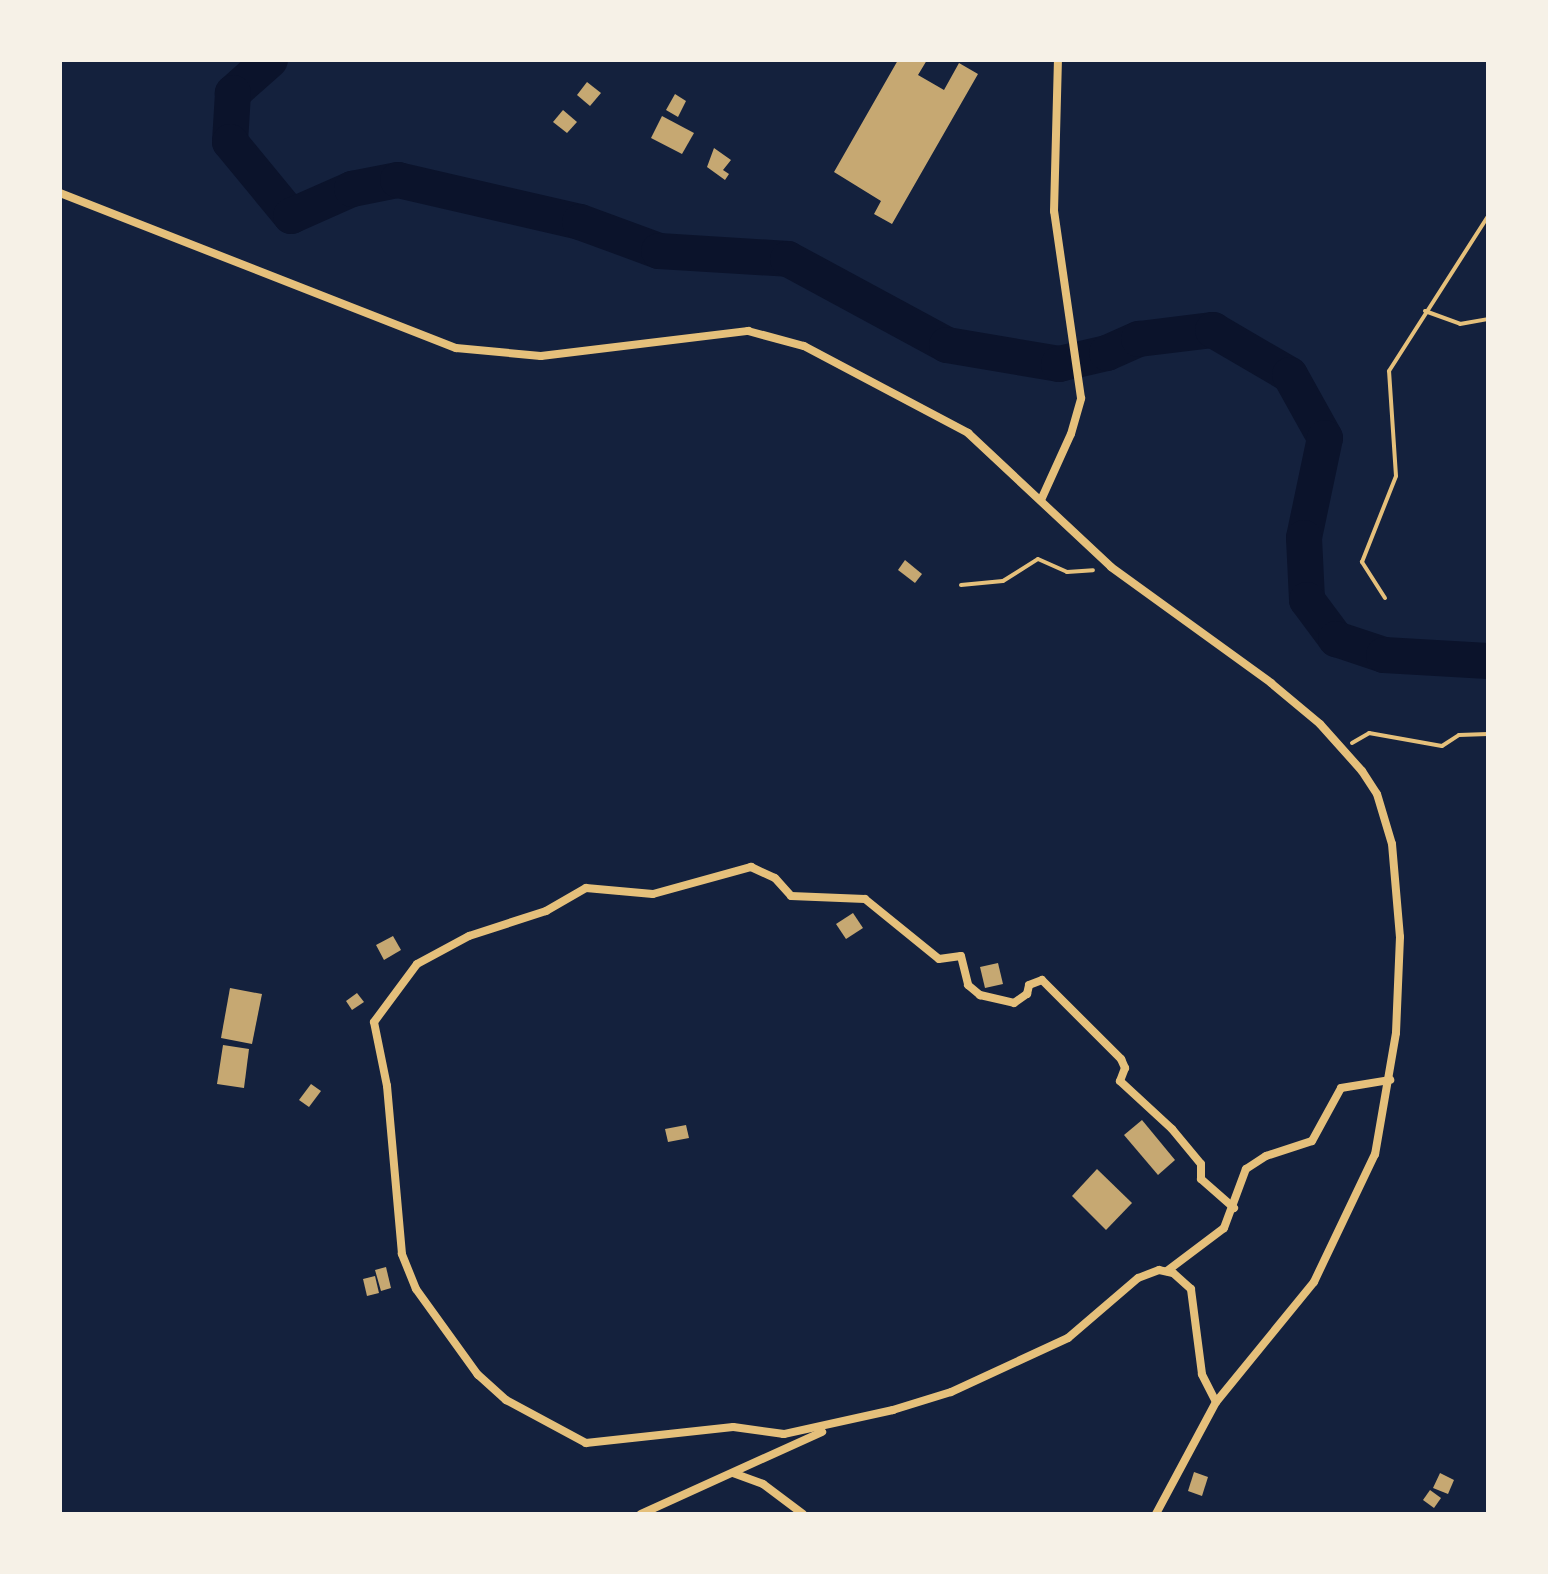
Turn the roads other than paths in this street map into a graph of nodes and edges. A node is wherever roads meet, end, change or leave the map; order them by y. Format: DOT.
graph roads {
  1 [pos="1058,60"];
  2 [pos="60,193"];
  3 [pos="1041,500"];
  4 [pos="1390,1080"];
  5 [pos="1234,1208"];
  6 [pos="1167,1271"];
  7 [pos="1216,1402"];
  8 [pos="834,1426"];
  9 [pos="733,1473"];
  10 [pos="641,1514"];
  11 [pos="803,1514"];
  12 [pos="1156,1514"];
  1 -- 3 [label="street"];
  2 -- 3 [label="street"];
  3 -- 4 [label="street"];
  4 -- 5 [label="street"];
  4 -- 7 [label="street"];
  5 -- 6 [label="street"];
  5 -- 8 [label="street"];
  6 -- 7 [label="street"];
  6 -- 8 [label="street"];
  7 -- 12 [label="street"];
  8 -- 9 [label="street"];
  9 -- 10 [label="street"];
  9 -- 11 [label="street"];
}
